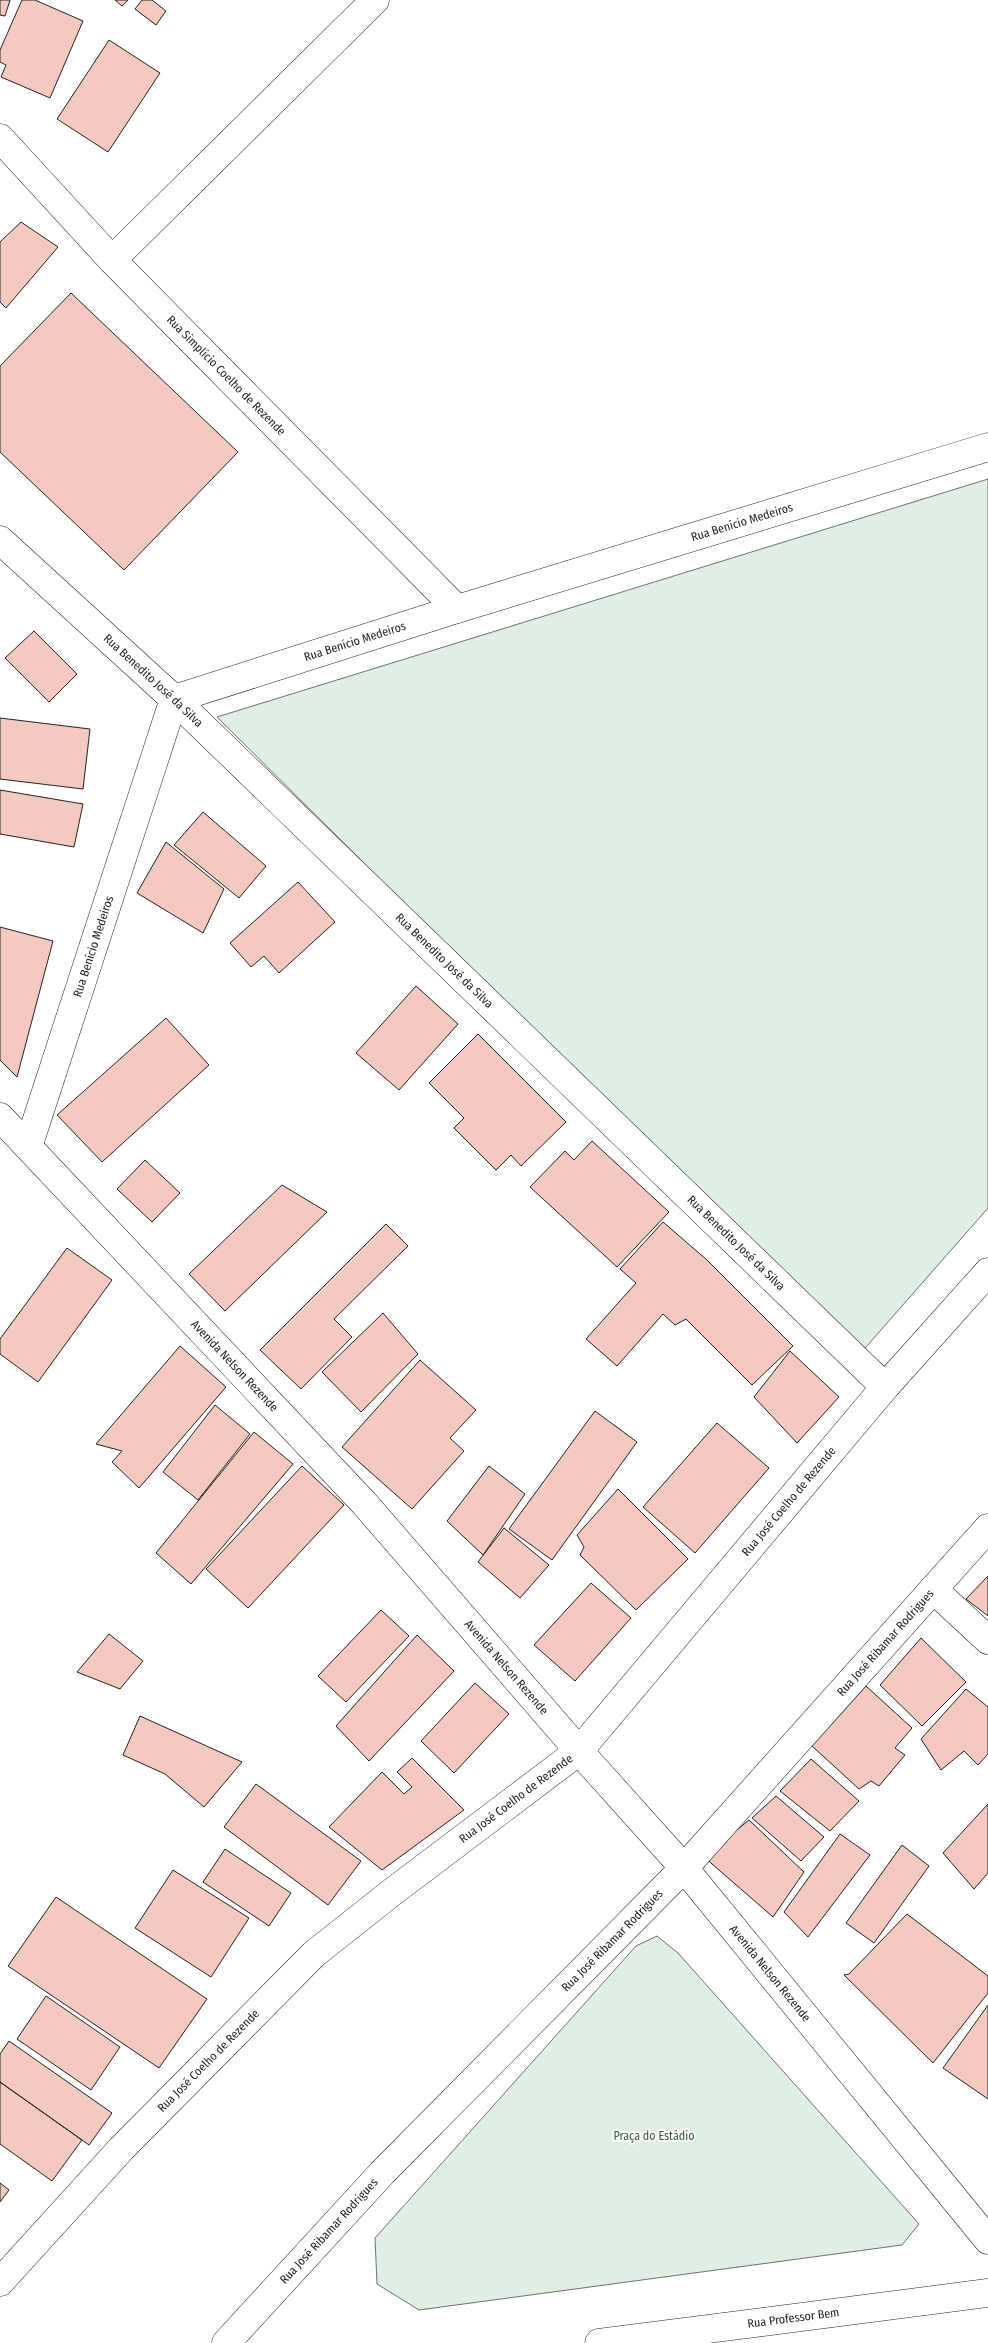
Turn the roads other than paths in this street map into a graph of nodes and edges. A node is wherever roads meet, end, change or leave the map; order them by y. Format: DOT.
graph roads {
  1 [pos="376,0"];
  2 [pos="0,138"];
  3 [pos="112,260"];
  4 [pos="988,447"];
  5 [pos="0,540"];
  6 [pos="457,609"];
  7 [pos="174,699"];
  8 [pos="0,1117"];
  9 [pos="28,1147"];
  10 [pos="988,1272"];
  11 [pos="885,1387"];
  12 [pos="988,1528"];
  13 [pos="933,1589"];
  14 [pos="988,1640"];
  15 [pos="579,1751"];
  16 [pos="684,1868"];
  17 [pos="988,2240"];
  18 [pos="0,2282"];
  19 [pos="988,2293"];
  20 [pos="226,2343"];
  21 [pos="599,2343"];
  1 -- 3 [label="street"];
  2 -- 3 [label="street, Rua Simplício Coelho de Rezende"];
  3 -- 6 [label="street, Rua Simplício Coelho de Rezende"];
  4 -- 6 [label="street, Rua Benício Medeiros"];
  5 -- 7 [label="street, Rua Benedito José da Silva"];
  6 -- 7 [label="street, Rua Benício Medeiros"];
  7 -- 9 [label="street, Rua Benício Medeiros"];
  7 -- 11 [label="street, Rua Benedito José da Silva"];
  8 -- 9 [label="street, Avenida Nelson Rezende"];
  9 -- 15 [label="street, Avenida Nelson Rezende"];
  10 -- 11 [label="street, Rua José Coelho de Rezende"];
  11 -- 15 [label="street, Rua José Coelho de Rezende"];
  12 -- 13 [label="street, Rua José Ribamar Rodrigues"];
  13 -- 14 [label="street"];
  13 -- 16 [label="street, Rua José Ribamar Rodrigues"];
  15 -- 16 [label="street, Avenida Nelson Rezende"];
  15 -- 18 [label="street, Rua José Coelho de Rezende"];
  16 -- 17 [label="street, Avenida Nelson Rezende"];
  16 -- 20 [label="street, Rua José Ribamar Rodrigues"];
  19 -- 21 [label="street, Rua Professor Bem"];
}
